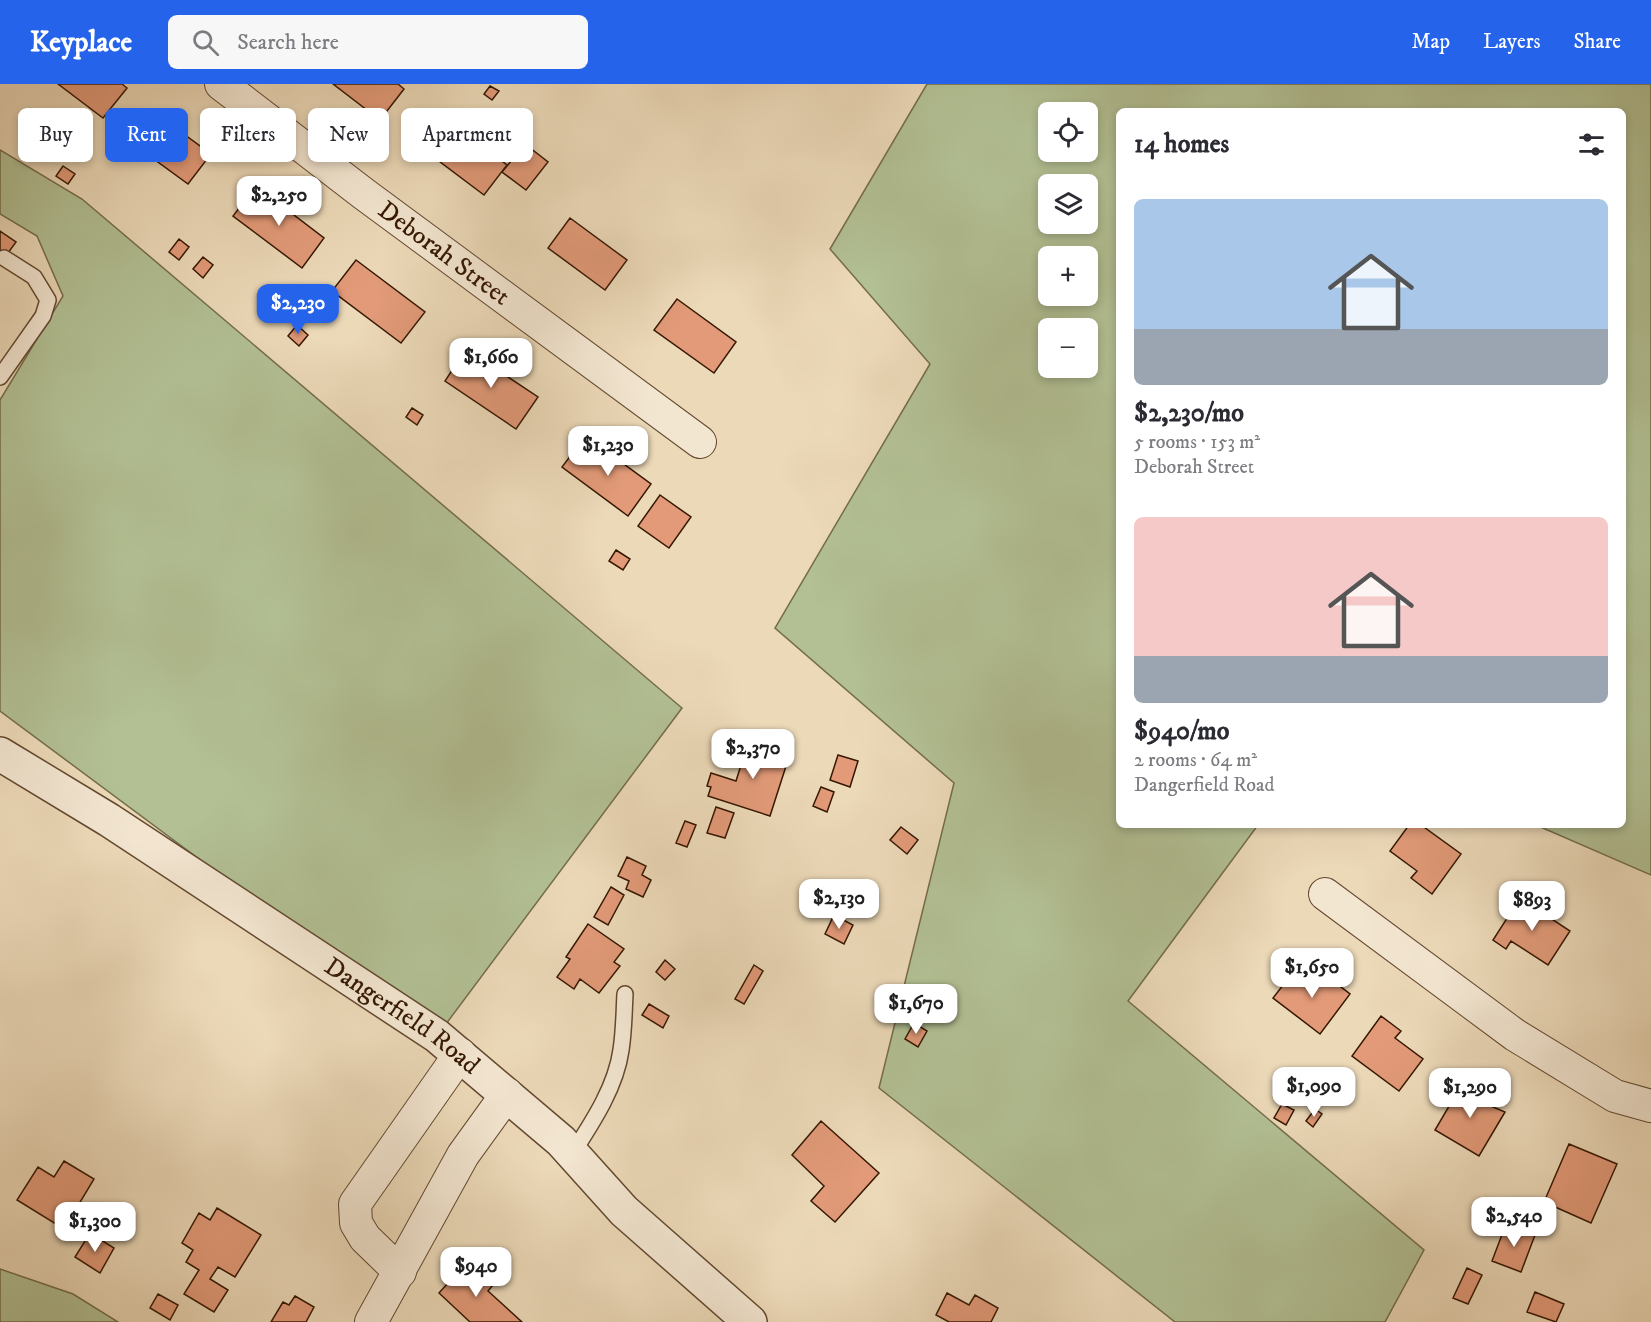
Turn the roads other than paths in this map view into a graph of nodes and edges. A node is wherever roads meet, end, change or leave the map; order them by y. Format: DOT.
graph roads {
  1 [pos="221,84"];
  2 [pos="4,258"];
  3 [pos="0,377"];
  4 [pos="700,442"];
  5 [pos="4,755"];
  6 [pos="1325,894"];
  7 [pos="625,994"];
  8 [pos="460,1054"];
  9 [pos="507,1094"];
  10 [pos="1651,1106"];
  11 [pos="572,1154"];
  12 [pos="400,1272"];
  13 [pos="371,1322"];
  14 [pos="750,1322"];
  1 -- 4 [label="street, Deborah Street"];
  2 -- 3 [label="lane"];
  5 -- 8 [label="street, Dangerfield Road"];
  6 -- 10 [label="street"];
  7 -- 11 [label="lane"];
  8 -- 9 [label="street, Dangerfield Road"];
  8 -- 12 [label="street"];
  9 -- 11 [label="street, Dangerfield Road"];
  9 -- 12 [label="street"];
  11 -- 14 [label="street, Dangerfield Road"];
  12 -- 13 [label="street"];
}
